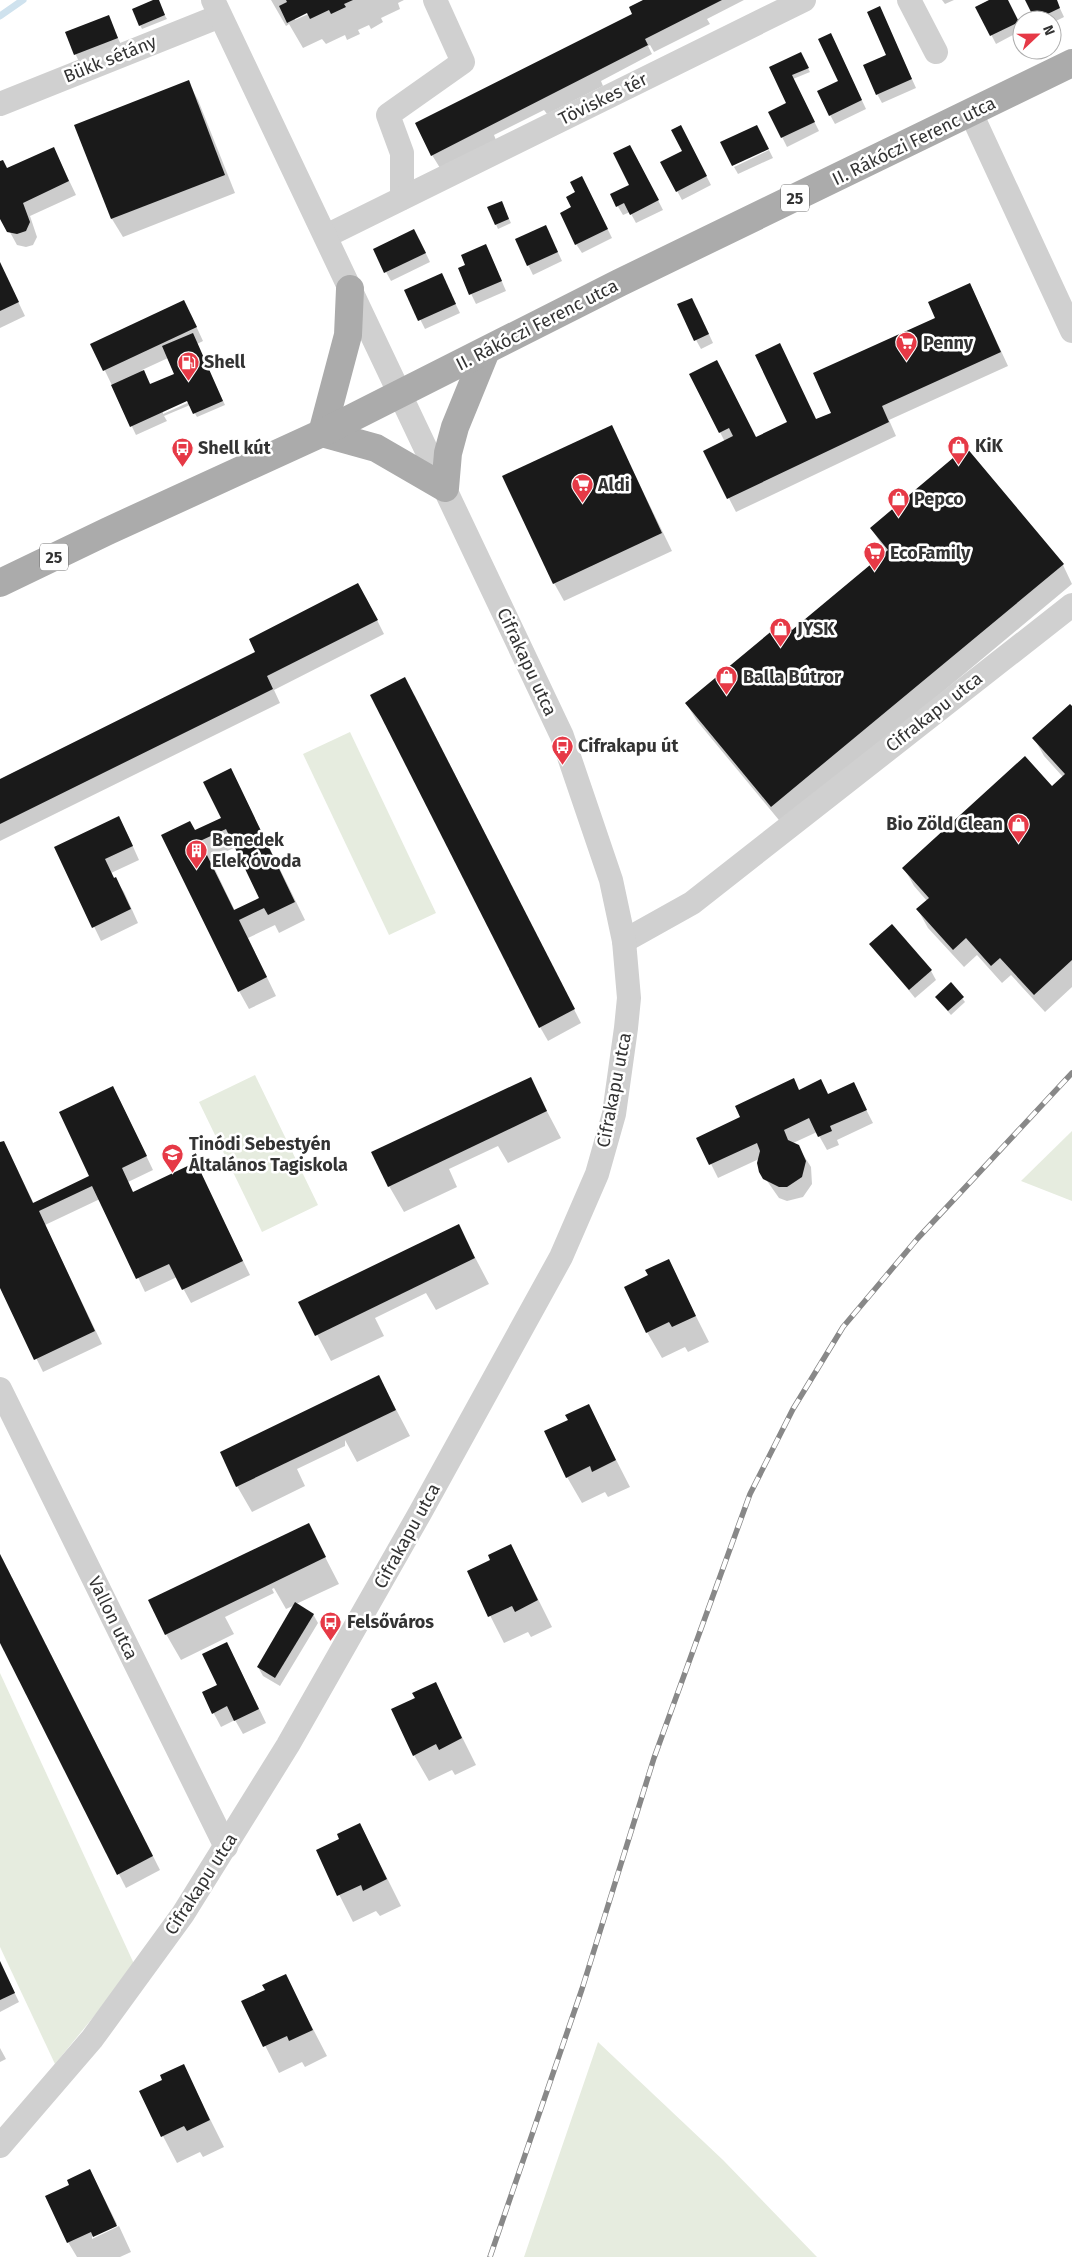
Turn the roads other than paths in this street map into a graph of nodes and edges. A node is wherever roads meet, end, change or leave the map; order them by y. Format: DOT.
graph roads {
  1 [pos="435,0"];
  2 [pos="804,0"];
  3 [pos="909,0"];
  4 [pos="217,8"];
  5 [pos="936,52"];
  6 [pos="1072,63"];
  7 [pos="0,104"];
  8 [pos="971,114"];
  9 [pos="402,198"];
  10 [pos="326,236"];
  11 [pos="350,289"];
  12 [pos="1072,330"];
  13 [pos="486,351"];
  14 [pos="400,394"];
  15 [pos="322,433"];
  16 [pos="445,488"];
  17 [pos="0,583"];
  18 [pos="1072,604"];
  19 [pos="624,941"];
  20 [pos="0,1389"];
  21 [pos="226,1847"];
  22 [pos="0,2146"];
  1 -- 9 [label="street"];
  2 -- 9 [label="street, Töviskes tér"];
  3 -- 5 [label="street"];
  4 -- 7 [label="street, Bükk sétány"];
  4 -- 10 [label="street"];
  6 -- 8 [label="main road, II. Rákóczi Ferenc utca / 25"];
  8 -- 12 [label="street"];
  8 -- 13 [label="main road, II. Rákóczi Ferenc utca / 25"];
  9 -- 10 [label="street, Töviskes tér"];
  10 -- 11 [label="street"];
  11 -- 14 [label="street"];
  11 -- 15 [label="main road"];
  13 -- 14 [label="main road, II. Rákóczi Ferenc utca / 25"];
  13 -- 16 [label="main road"];
  14 -- 15 [label="main road, II. Rákóczi Ferenc utca / 25"];
  14 -- 16 [label="street, Cifrakapu utca"];
  15 -- 16 [label="main road"];
  15 -- 17 [label="main road, II. Rákóczi Ferenc utca / 25"];
  16 -- 19 [label="street, Cifrakapu utca"];
  18 -- 19 [label="street, Cifrakapu utca"];
  19 -- 21 [label="street, Cifrakapu utca"];
  20 -- 21 [label="street, Vallon utca"];
  21 -- 22 [label="street, Cifrakapu utca"];
}
